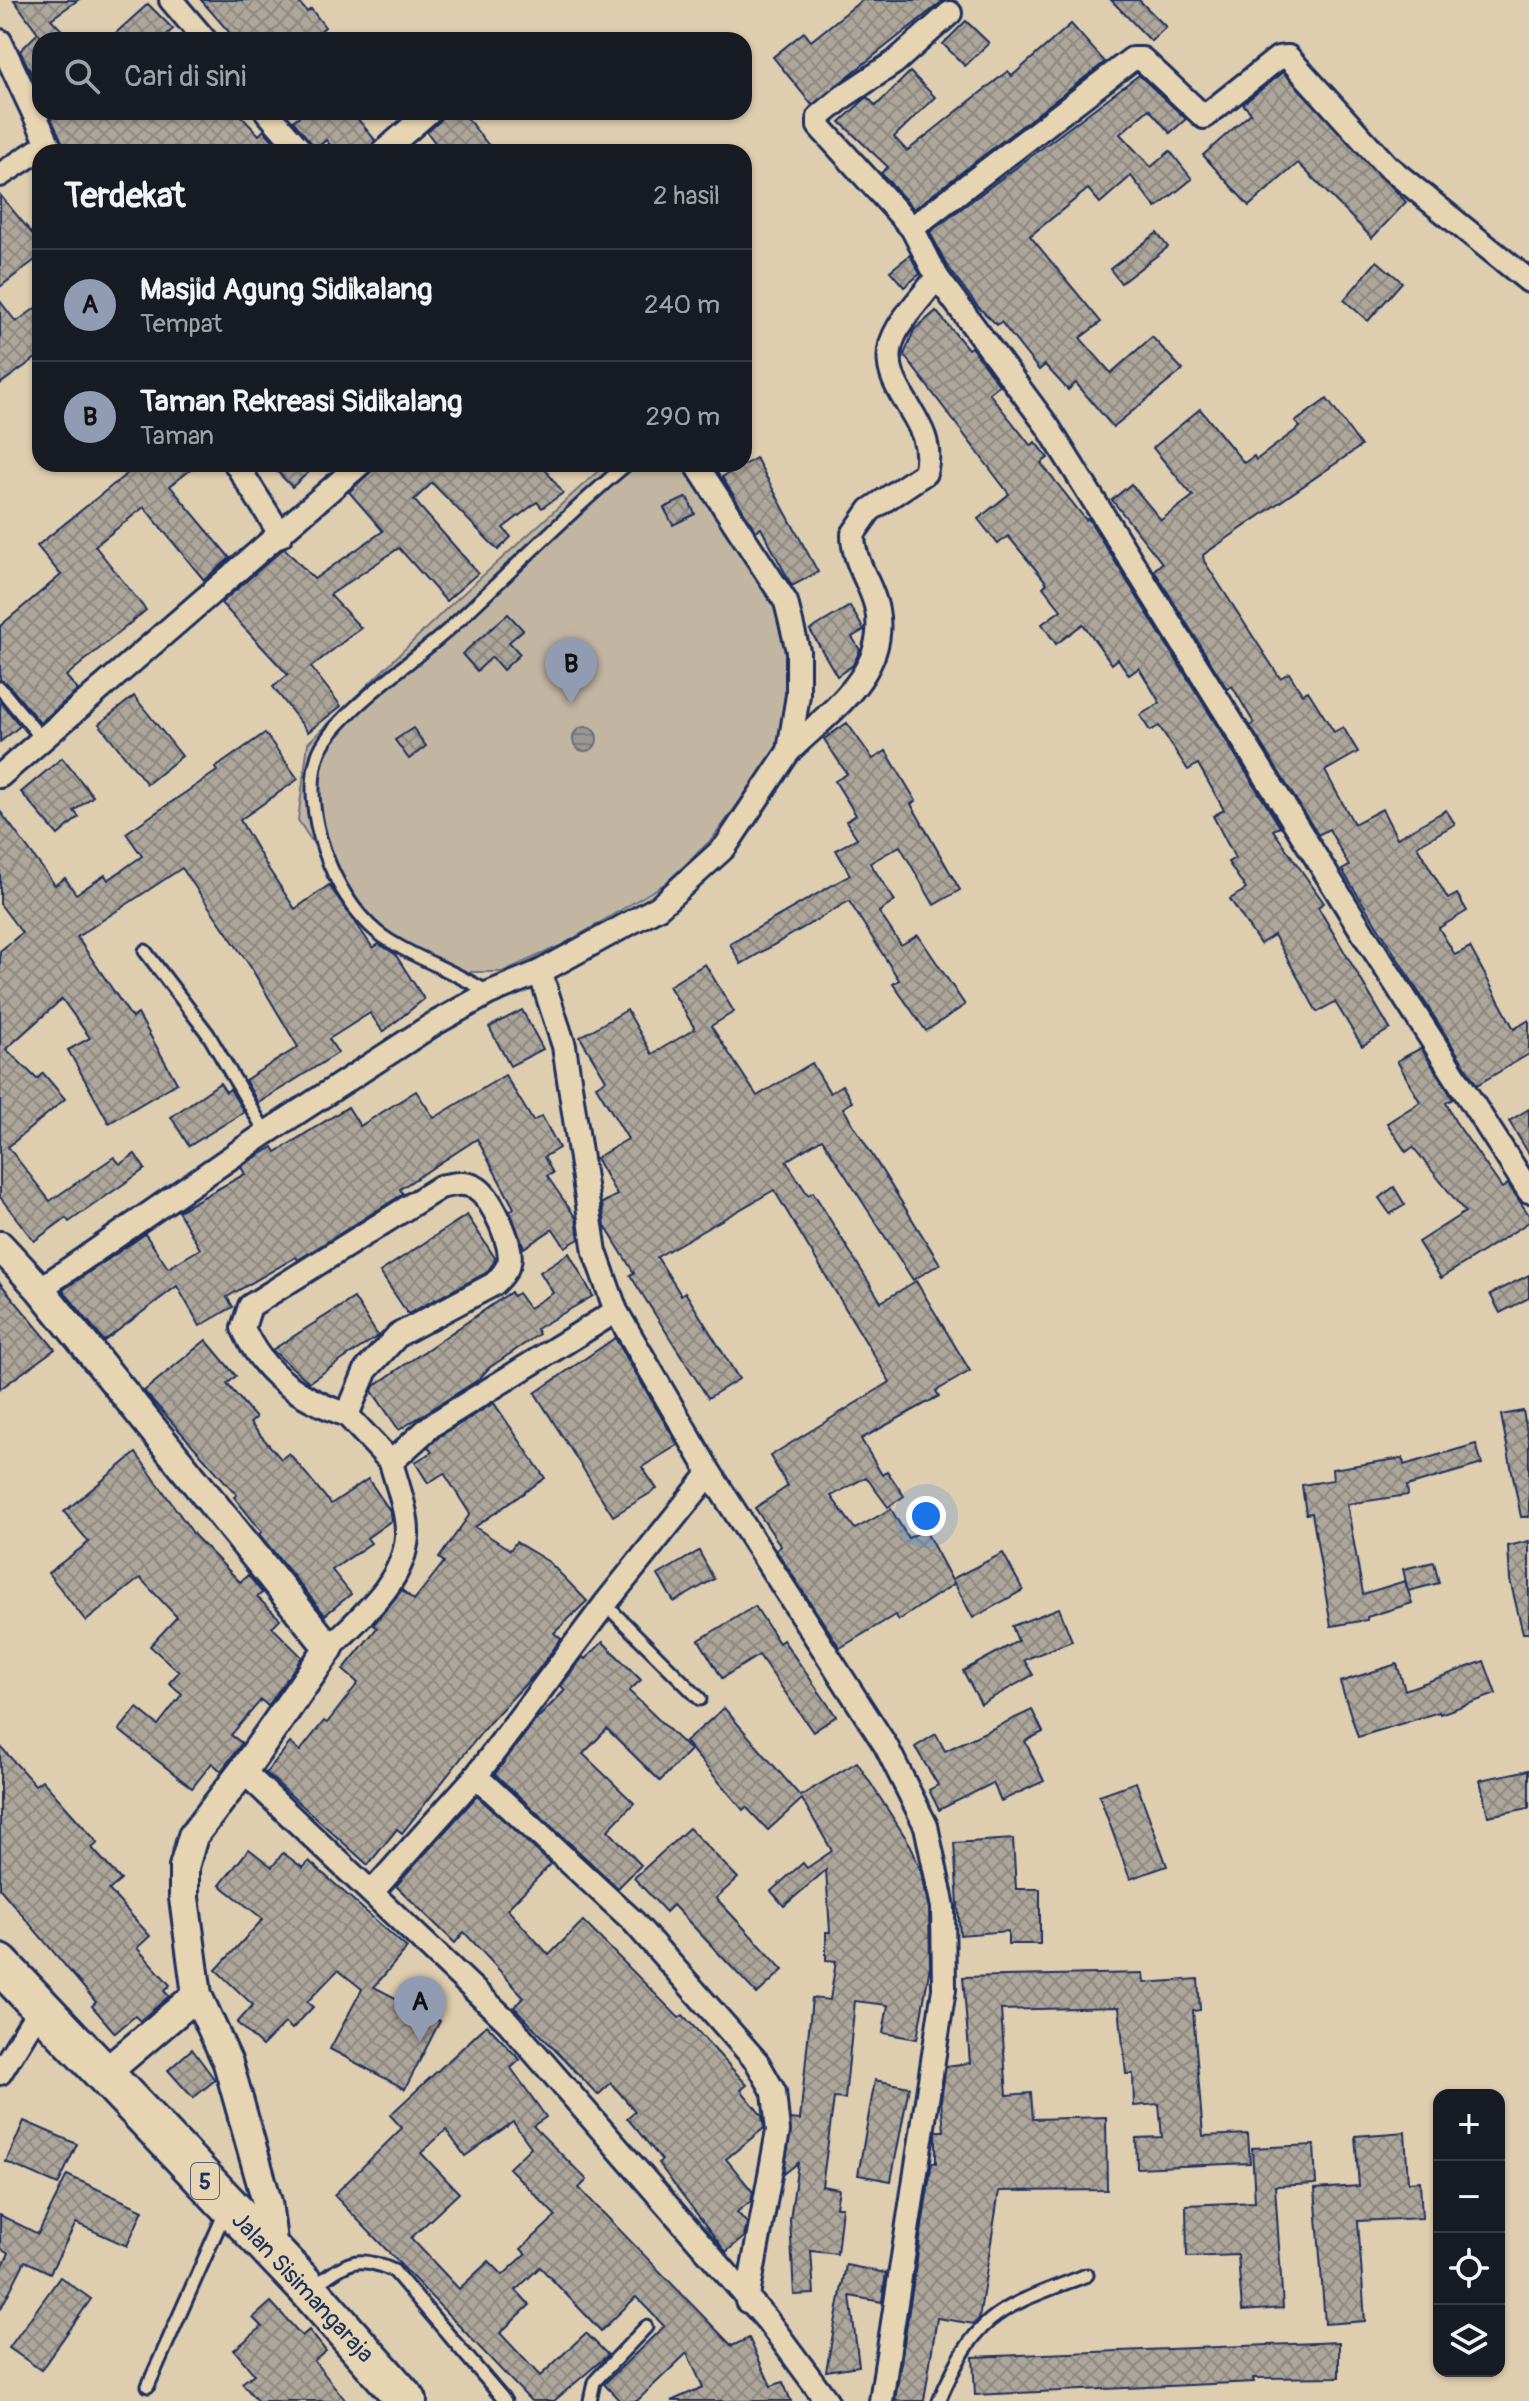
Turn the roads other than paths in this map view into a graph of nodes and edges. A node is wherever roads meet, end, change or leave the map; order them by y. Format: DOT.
graph roads {
  1 [pos="171,0"];
  2 [pos="950,13"];
  3 [pos="198,32"];
  4 [pos="0,41"];
  5 [pos="32,109"];
  6 [pos="37,120"];
  7 [pos="274,120"];
  8 [pos="420,120"];
  9 [pos="48,144"];
  10 [pos="295,144"];
  11 [pos="392,144"];
  12 [pos="32,158"];
  13 [pos="0,175"];
  14 [pos="912,228"];
  15 [pos="937,277"];
  16 [pos="1529,281"];
  17 [pos="241,472"];
  18 [pos="351,472"];
  19 [pos="617,472"];
  20 [pos="701,472"];
  21 [pos="281,535"];
  22 [pos="0,688"];
  23 [pos="42,739"];
  24 [pos="789,751"];
  25 [pos="0,776"];
  26 [pos="145,951"];
  27 [pos="540,972"];
  28 [pos="489,993"];
  29 [pos="266,1133"];
  30 [pos="1529,1191"];
  31 [pos="0,1246"];
  32 [pos="40,1289"];
  33 [pos="616,1311"];
  34 [pos="347,1415"];
  35 [pos="391,1462"];
  36 [pos="710,1473"];
  37 [pos="605,1604"];
  38 [pos="329,1648"];
  39 [pos="700,1699"];
  40 [pos="243,1771"];
  41 [pos="476,1776"];
  42 [pos="373,1891"];
  43 [pos="0,1964"];
  44 [pos="197,1995"];
  45 [pos="40,2008"];
  46 [pos="0,2073"];
  47 [pos="104,2074"];
  48 [pos="228,2206"];
  49 [pos="274,2258"];
  50 [pos="1087,2275"];
  51 [pos="308,2289"];
  52 [pos="747,2301"];
  53 [pos="646,2327"];
  54 [pos="148,2386"];
  55 [pos="407,2401"];
  56 [pos="505,2401"];
  57 [pos="590,2401"];
  58 [pos="827,2401"];
  59 [pos="881,2401"];
  60 [pos="939,2401"];
  1 -- 3 [label="street"];
  2 -- 14 [label="street"];
  4 -- 5 [label="street"];
  6 -- 9 [label="street"];
  7 -- 10 [label="street"];
  8 -- 11 [label="street"];
  12 -- 13 [label="street"];
  14 -- 15 [label="street"];
  14 -- 16 [label="street"];
  15 -- 24 [label="street"];
  15 -- 30 [label="street"];
  17 -- 21 [label="street"];
  18 -- 21 [label="street"];
  19 -- 28 [label="lane"];
  20 -- 24 [label="street"];
  21 -- 23 [label="street"];
  22 -- 23 [label="lane"];
  23 -- 25 [label="street"];
  24 -- 27 [label="street"];
  26 -- 29 [label="lane"];
  27 -- 28 [label="street"];
  27 -- 33 [label="street"];
  28 -- 29 [label="street"];
  29 -- 32 [label="street"];
  31 -- 32 [label="street"];
  32 -- 38 [label="street"];
  33 -- 35 [label="street"];
  33 -- 36 [label="street"];
  34 -- 34 [label="street"];
  34 -- 35 [label="street"];
  35 -- 38 [label="street"];
  36 -- 37 [label="street"];
  36 -- 59 [label="street"];
  37 -- 39 [label="lane"];
  37 -- 41 [label="street"];
  38 -- 40 [label="street"];
  40 -- 42 [label="street"];
  40 -- 44 [label="street"];
  41 -- 42 [label="street"];
  41 -- 52 [label="street"];
  42 -- 52 [label="street"];
  43 -- 45 [label="highway, Jalan Sisimangaraja / 5"];
  44 -- 47 [label="street"];
  44 -- 49 [label="street"];
  45 -- 46 [label="street"];
  45 -- 47 [label="highway, Jalan Sisimangaraja / 5"];
  47 -- 48 [label="highway, Jalan Sisimangaraja / 5"];
  48 -- 49 [label="highway, Jalan Sisimangaraja / 5"];
  48 -- 54 [label="lane"];
  49 -- 51 [label="highway, Jalan Sisimangaraja / 5"];
  50 -- 60 [label="lane"];
  51 -- 55 [label="highway, Jalan Sisimangaraja / 5"];
  51 -- 56 [label="lane"];
  52 -- 58 [label="street"];
  53 -- 57 [label="lane"];
}
